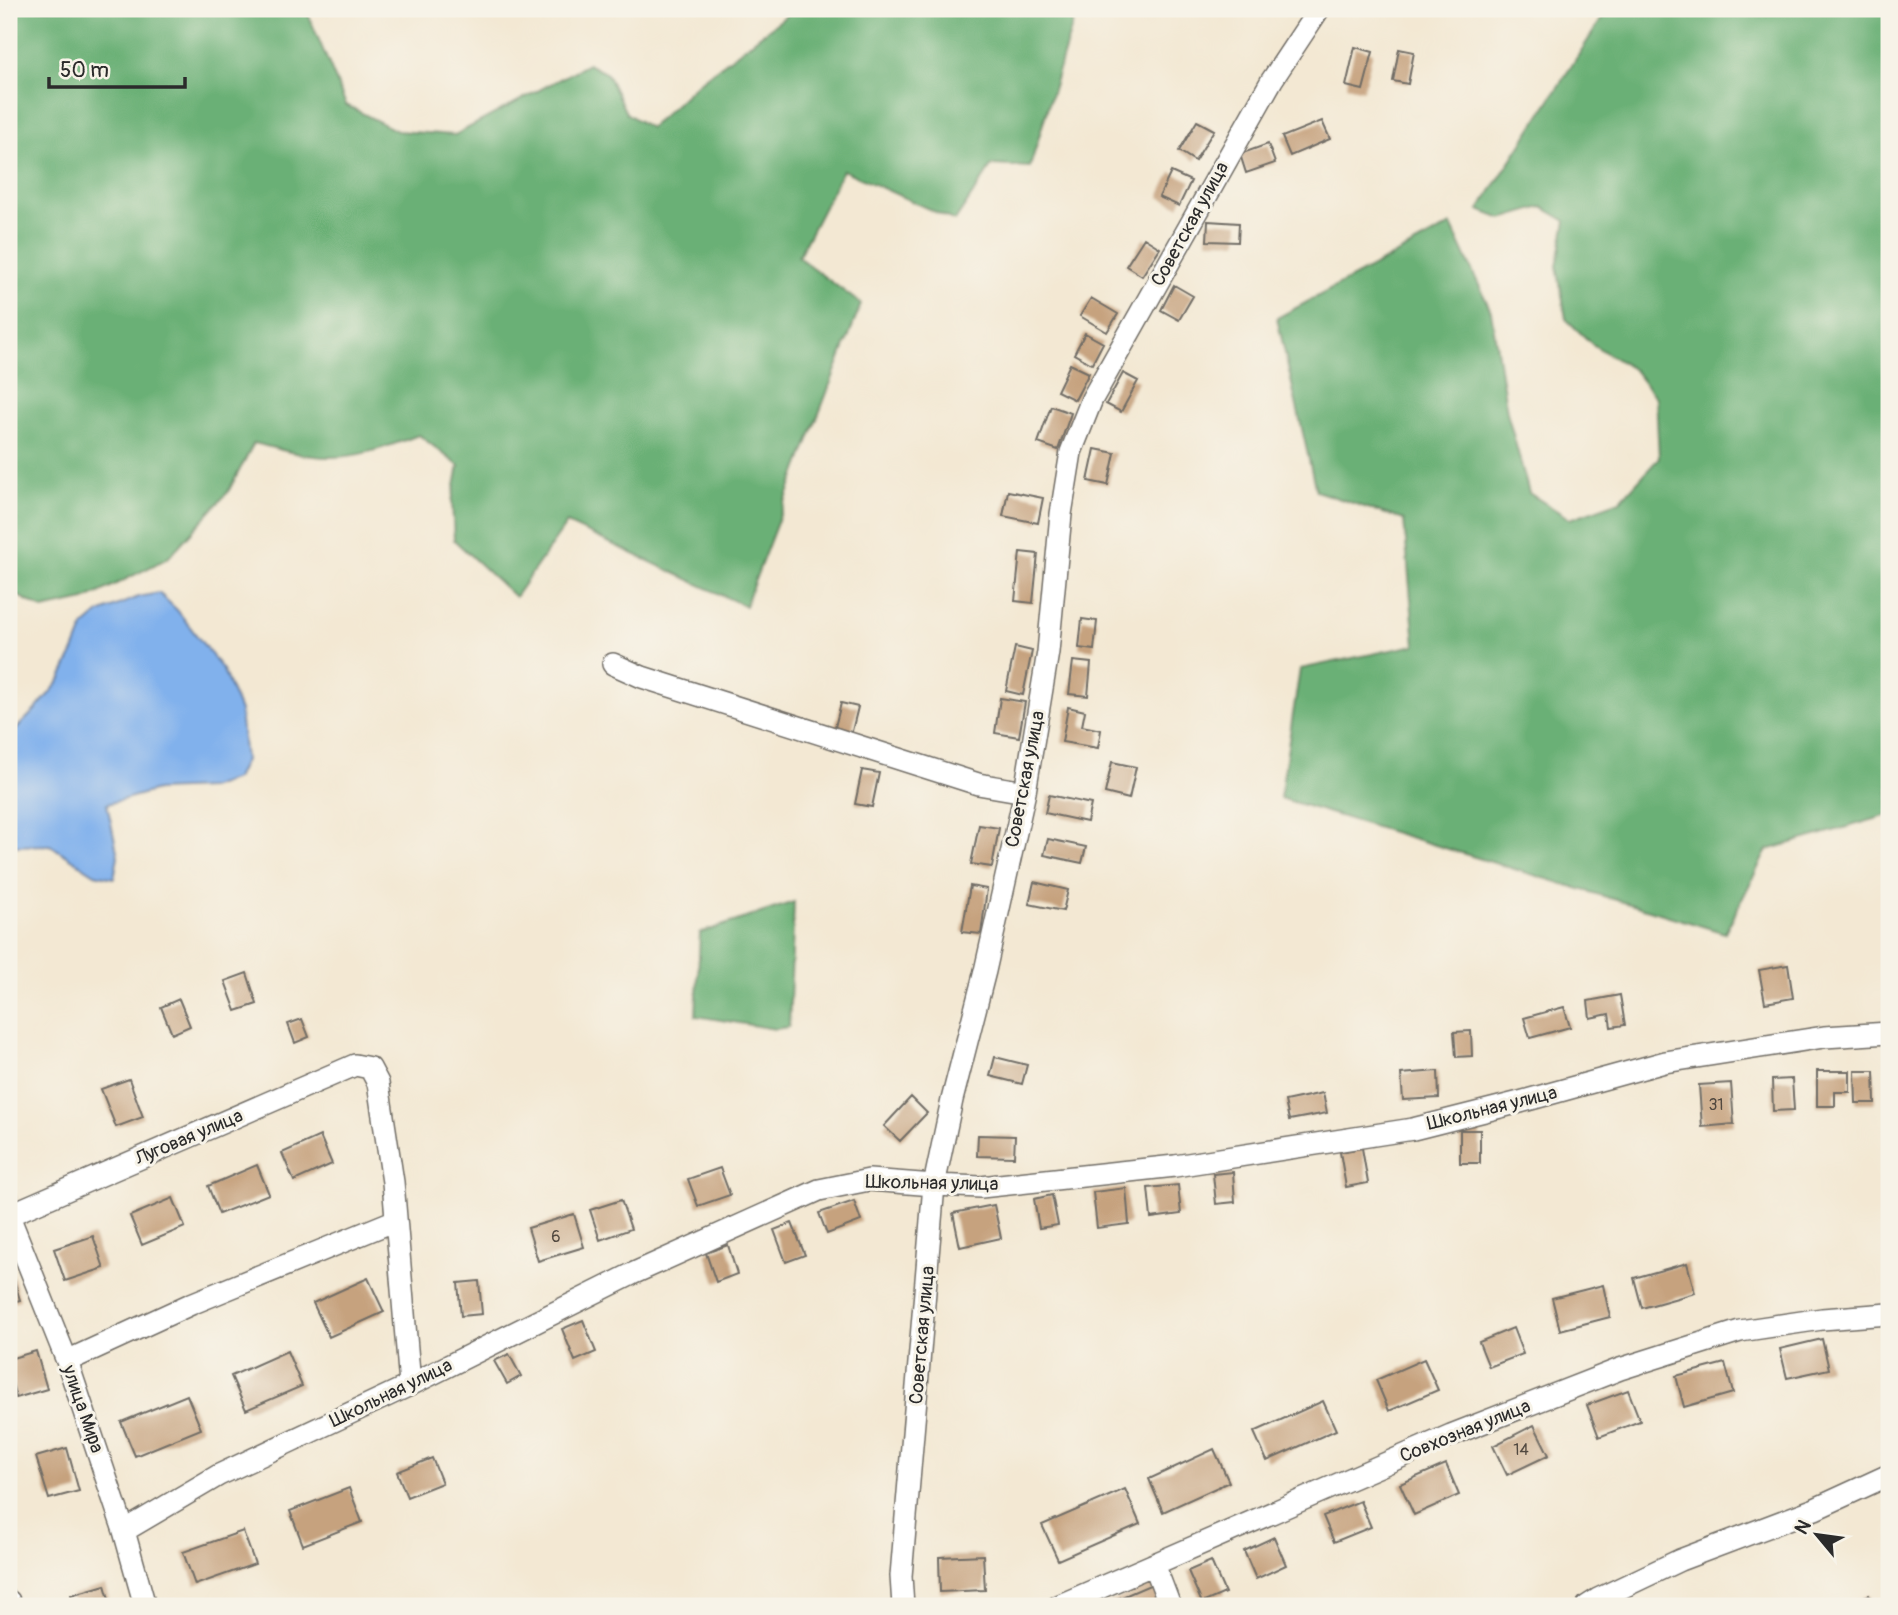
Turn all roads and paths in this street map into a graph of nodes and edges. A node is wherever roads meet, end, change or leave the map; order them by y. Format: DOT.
graph roads {
  1 [pos="1319,9"];
  2 [pos="613,664"];
  3 [pos="1024,792"];
  4 [pos="1889,1033"];
  5 [pos="934,1185"];
  6 [pos="9,1215"];
  7 [pos="396,1220"];
  8 [pos="1889,1314"];
  9 [pos="66,1361"];
  10 [pos="410,1385"];
  11 [pos="1889,1475"];
  12 [pos="124,1531"];
  13 [pos="1153,1564"];
  14 [pos="145,1606"];
  15 [pos="903,1606"];
  16 [pos="1058,1606"];
  17 [pos="1170,1606"];
  18 [pos="1587,1606"];
  1 -- 3 [label="street, Советская улица"];
  2 -- 3 [label="street"];
  3 -- 5 [label="street, Советская улица"];
  4 -- 5 [label="street, Школьная улица"];
  5 -- 10 [label="street, Школьная улица"];
  5 -- 15 [label="street, Советская улица"];
  6 -- 7 [label="street, Луговая улица"];
  6 -- 9 [label="street, улица Мира"];
  7 -- 9 [label="street"];
  7 -- 10 [label="street"];
  8 -- 13 [label="street, Совхозная улица"];
  9 -- 12 [label="street, улица Мира"];
  10 -- 12 [label="street, Школьная улица"];
  11 -- 18 [label="street"];
  12 -- 14 [label="street, улица Мира"];
  13 -- 16 [label="street, Совхозная улица"];
  13 -- 17 [label="street"];
}
